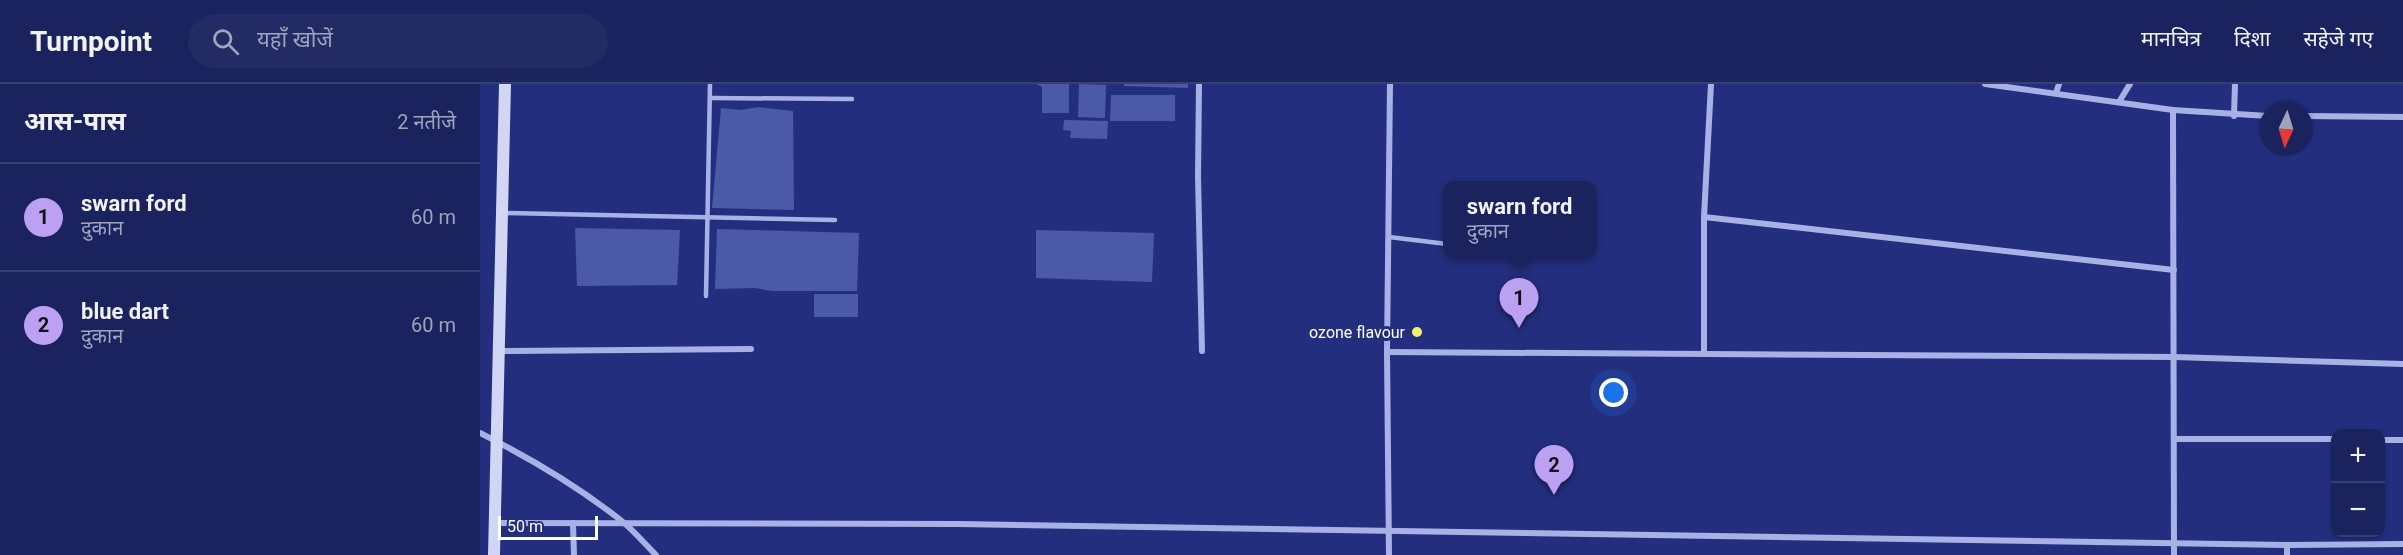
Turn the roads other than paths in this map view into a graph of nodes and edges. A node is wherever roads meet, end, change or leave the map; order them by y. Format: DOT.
graph roads {
  1 [pos="505,84"];
  2 [pos="710,84"];
  3 [pos="1199,84"];
  4 [pos="1390,84"];
  5 [pos="1711,84"];
  6 [pos="1985,84"];
  7 [pos="2059,84"];
  8 [pos="2130,84"];
  9 [pos="2235,84"];
  10 [pos="2056,93"];
  11 [pos="710,98"];
  12 [pos="852,99"];
  13 [pos="2119,102"];
  14 [pos="2173,110"];
  15 [pos="2234,116"];
  16 [pos="2259,116"];
  17 [pos="2313,116"];
  18 [pos="2403,117"];
  19 [pos="501,213"];
  20 [pos="708,216"];
  21 [pos="1704,217"];
  22 [pos="835,220"];
  23 [pos="1389,237"];
  24 [pos="1443,244"];
  25 [pos="2174,270"];
  26 [pos="706,296"];
  27 [pos="751,349"];
  28 [pos="498,351"];
  29 [pos="1202,351"];
  30 [pos="1387,352"];
  31 [pos="1704,354"];
  32 [pos="2174,357"];
  33 [pos="2403,364"];
  34 [pos="480,433"];
  35 [pos="2174,439"];
  36 [pos="2331,439"];
  37 [pos="495,440"];
  38 [pos="2385,440"];
  39 [pos="2403,440"];
  40 [pos="494,523"];
  41 [pos="573,523"];
  42 [pos="624,523"];
  43 [pos="1389,531"];
  44 [pos="2174,544"];
  45 [pos="2403,544"];
  46 [pos="2287,545"];
  47 [pos="494,555"];
  48 [pos="574,555"];
  49 [pos="656,555"];
  50 [pos="1389,555"];
  51 [pos="2174,555"];
  52 [pos="2287,555"];
  1 -- 19 [label="main road"];
  2 -- 11 [label="lane"];
  3 -- 29 [label="street"];
  4 -- 23 [label="street"];
  5 -- 21 [label="street"];
  6 -- 10 [label="street"];
  7 -- 10 [label="street"];
  8 -- 13 [label="street"];
  9 -- 15 [label="street"];
  10 -- 13 [label="street"];
  11 -- 12 [label="lane"];
  11 -- 20 [label="lane"];
  13 -- 14 [label="street"];
  14 -- 15 [label="street"];
  14 -- 25 [label="street"];
  15 -- 16 [label="street"];
  17 -- 18 [label="street"];
  19 -- 20 [label="lane"];
  19 -- 28 [label="main road"];
  20 -- 22 [label="lane"];
  20 -- 26 [label="lane"];
  21 -- 25 [label="street"];
  21 -- 31 [label="street"];
  23 -- 24 [label="lane"];
  23 -- 30 [label="street"];
  25 -- 32 [label="street"];
  27 -- 28 [label="street"];
  28 -- 37 [label="main road"];
  30 -- 31 [label="street"];
  30 -- 43 [label="street"];
  31 -- 32 [label="street"];
  32 -- 33 [label="street"];
  32 -- 35 [label="street"];
  34 -- 37 [label="street"];
  35 -- 36 [label="street"];
  35 -- 44 [label="street"];
  37 -- 40 [label="main road"];
  37 -- 42 [label="street"];
  38 -- 39 [label="street"];
  40 -- 41 [label="street"];
  40 -- 47 [label="main road"];
  41 -- 42 [label="street"];
  41 -- 48 [label="street"];
  42 -- 43 [label="street"];
  42 -- 49 [label="street"];
  43 -- 44 [label="street"];
  43 -- 50 [label="street"];
  44 -- 46 [label="street"];
  44 -- 51 [label="street"];
  45 -- 46 [label="street"];
  46 -- 52 [label="street"];
}
